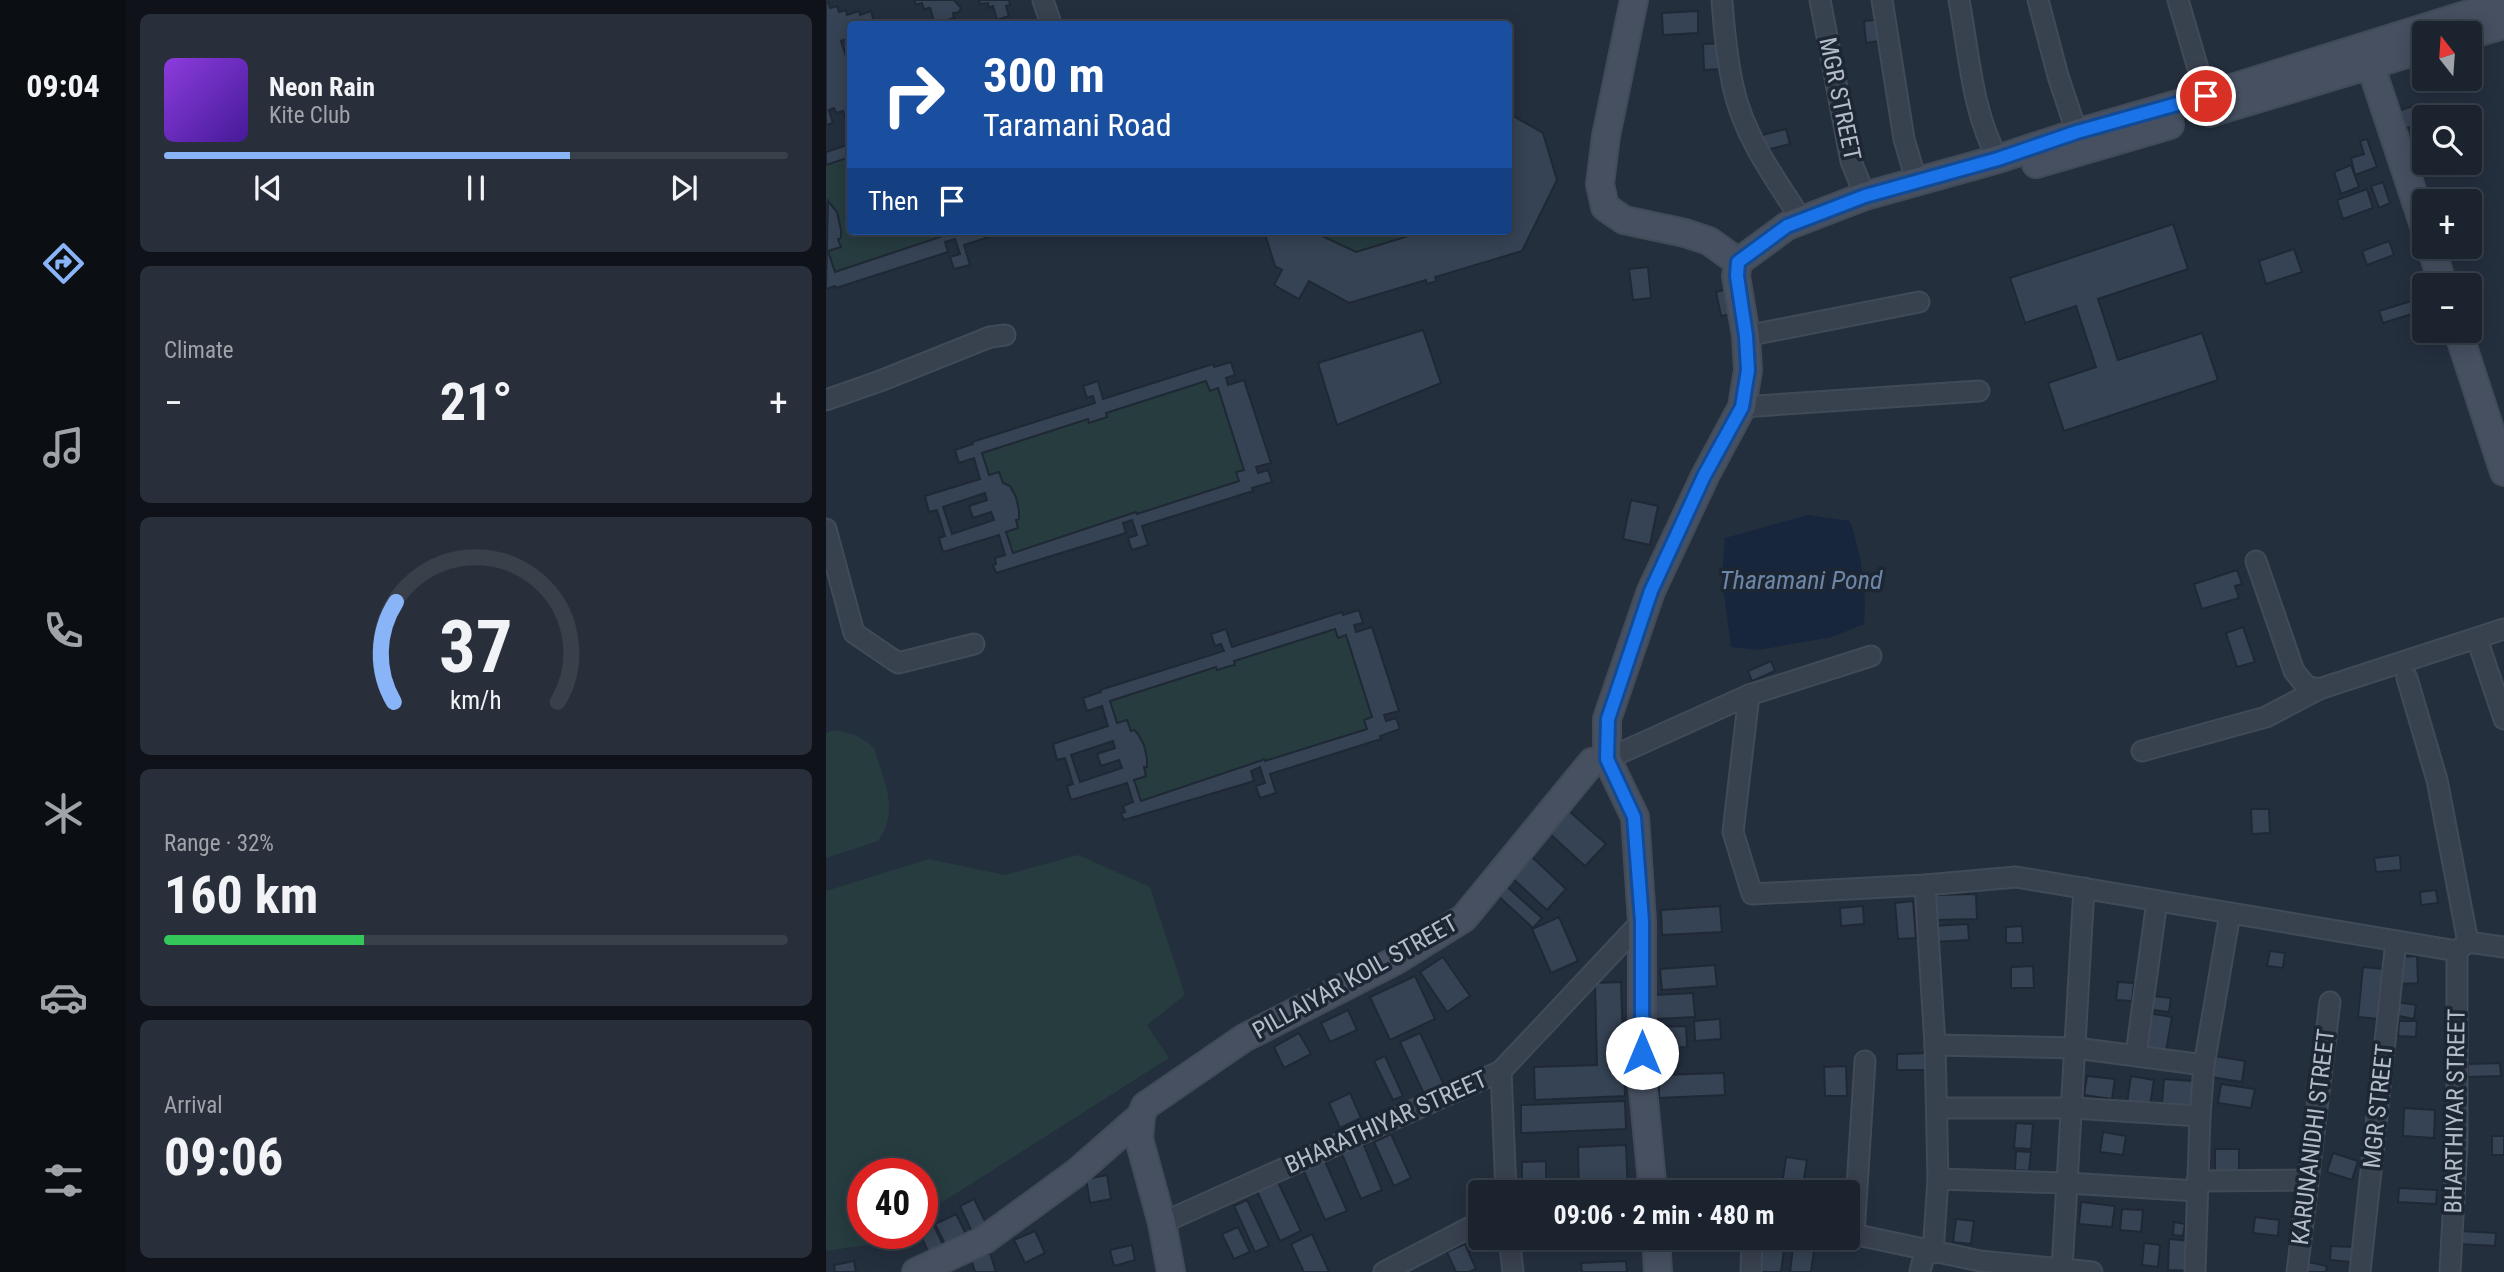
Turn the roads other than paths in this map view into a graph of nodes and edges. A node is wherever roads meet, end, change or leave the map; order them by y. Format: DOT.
graph roads {
  1 [pos="1043,0"];
  2 [pos="1634,0"];
  3 [pos="1722,0"];
  4 [pos="1820,0"];
  5 [pos="1882,0"];
  6 [pos="1959,0"];
  7 [pos="2038,0"];
  8 [pos="2178,0"];
  9 [pos="2504,3"];
  10 [pos="1050,21"];
  11 [pos="2504,24"];
  12 [pos="2482,31"];
  13 [pos="2412,50"];
  14 [pos="2367,56"];
  15 [pos="2206,96"];
  16 [pos="2077,132"];
  17 [pos="1998,159"];
  18 [pos="1917,183"];
  19 [pos="2412,190"];
  20 [pos="1865,196"];
  21 [pos="1802,220"];
  22 [pos="1738,262"];
  23 [pos="1919,302"];
  24 [pos="1006,335"];
  25 [pos="1746,336"];
  26 [pos="2462,343"];
  27 [pos="1979,391"];
  28 [pos="826,400"];
  29 [pos="1742,407"];
  30 [pos="2504,472"];
  31 [pos="826,529"];
  32 [pos="2256,561"];
  33 [pos="2504,629"];
  34 [pos="2477,639"];
  35 [pos="974,644"];
  36 [pos="1871,656"];
  37 [pos="2407,678"];
  38 [pos="2319,689"];
  39 [pos="1749,695"];
  40 [pos="2504,719"];
  41 [pos="2143,751"];
  42 [pos="1607,759"];
  43 [pos="1925,884"];
  44 [pos="2084,888"];
  45 [pos="2157,901"];
  46 [pos="2230,914"];
  47 [pos="1642,921"];
  48 [pos="2396,941"];
  49 [pos="2462,946"];
  50 [pos="2504,947"];
  51 [pos="2330,1002"];
  52 [pos="1935,1045"];
  53 [pos="2076,1048"];
  54 [pos="2136,1054"];
  55 [pos="1865,1061"];
  56 [pos="2204,1065"];
  57 [pos="1501,1070"];
  58 [pos="1937,1108"];
  59 [pos="2073,1108"];
  60 [pos="1141,1116"];
  61 [pos="2200,1116"];
  62 [pos="1938,1179"];
  63 [pos="1506,1180"];
  64 [pos="1652,1180"];
  65 [pos="1855,1180"];
  66 [pos="2308,1180"];
  67 [pos="2067,1183"];
  68 [pos="2197,1186"];
  69 [pos="1161,1223"];
  70 [pos="1468,1228"];
  71 [pos="1860,1236"];
  72 [pos="1510,1250"];
  73 [pos="1657,1250"];
  74 [pos="1752,1250"];
  75 [pos="1929,1252"];
  76 [pos="1979,1266"];
  77 [pos="2030,1269"];
  78 [pos="2074,1271"];
  79 [pos="916,1272"];
  80 [pos="1171,1272"];
  81 [pos="1384,1272"];
  82 [pos="1513,1272"];
  83 [pos="1658,1272"];
  84 [pos="1751,1272"];
  85 [pos="1920,1272"];
  86 [pos="2092,1272"];
  87 [pos="2195,1272"];
  88 [pos="2297,1272"];
  89 [pos="2360,1272"];
  90 [pos="2450,1272"];
  1 -- 10 [label="street"];
  2 -- 22 [label="street"];
  3 -- 21 [label="street"];
  4 -- 20 [label="street, MGR STREET"];
  5 -- 18 [label="street"];
  6 -- 17 [label="street"];
  7 -- 16 [label="street"];
  8 -- 15 [label="street"];
  9 -- 14 [label="street"];
  11 -- 12 [label="street"];
  13 -- 14 [label="street"];
  14 -- 15 [label="street"];
  14 -- 19 [label="street"];
  14 -- 22 [label="street"];
  15 -- 16 [label="street"];
  16 -- 17 [label="street"];
  17 -- 18 [label="street"];
  18 -- 20 [label="street"];
  20 -- 21 [label="street"];
  21 -- 22 [label="street"];
  22 -- 25 [label="street"];
  23 -- 25 [label="street"];
  24 -- 28 [label="street"];
  25 -- 29 [label="street"];
  26 -- 30 [label="street"];
  27 -- 29 [label="street"];
  29 -- 42 [label="street"];
  31 -- 35 [label="street"];
  32 -- 38 [label="street"];
  33 -- 34 [label="street"];
  34 -- 38 [label="street"];
  34 -- 40 [label="street"];
  36 -- 39 [label="street"];
  37 -- 49 [label="street, BHARTHIYAR STREET"];
  38 -- 41 [label="street"];
  39 -- 42 [label="street"];
  39 -- 43 [label="street"];
  42 -- 47 [label="street"];
  42 -- 60 [label="street, PILLAIYAR KOIL STREET"];
  43 -- 44 [label="street"];
  43 -- 52 [label="street"];
  44 -- 45 [label="street"];
  44 -- 53 [label="street"];
  45 -- 46 [label="street"];
  45 -- 54 [label="street"];
  46 -- 48 [label="street"];
  46 -- 56 [label="street"];
  47 -- 57 [label="street, BHARATHIYAR STREET"];
  47 -- 64 [label="street"];
  48 -- 49 [label="street"];
  48 -- 89 [label="street, MGR STREET"];
  49 -- 50 [label="street"];
  49 -- 90 [label="street, BHARTHIYAR STREET"];
  51 -- 66 [label="street, KARUNANIDHI STREET"];
  52 -- 53 [label="street"];
  52 -- 58 [label="street"];
  53 -- 54 [label="street"];
  53 -- 59 [label="street"];
  54 -- 56 [label="street"];
  55 -- 65 [label="street"];
  56 -- 61 [label="street"];
  57 -- 63 [label="street"];
  57 -- 69 [label="street, BHARATHIYAR STREET"];
  58 -- 59 [label="street"];
  58 -- 62 [label="street"];
  59 -- 61 [label="street"];
  59 -- 67 [label="street"];
  60 -- 69 [label="street"];
  60 -- 79 [label="street, PILLAIYAR KOIL STREET"];
  61 -- 68 [label="street"];
  62 -- 67 [label="street"];
  62 -- 75 [label="street"];
  66 -- 68 [label="street"];
  66 -- 88 [label="street, KARUNANIDHI STREET"];
  67 -- 68 [label="street"];
  67 -- 78 [label="street"];
  68 -- 87 [label="street"];
  69 -- 80 [label="street"];
  70 -- 81 [label="street"];
  71 -- 75 [label="street"];
  72 -- 82 [label="street"];
  73 -- 83 [label="street"];
  74 -- 84 [label="street"];
  75 -- 76 [label="street"];
  75 -- 85 [label="street"];
  76 -- 77 [label="street"];
  77 -- 78 [label="street"];
  78 -- 86 [label="street"];
}
